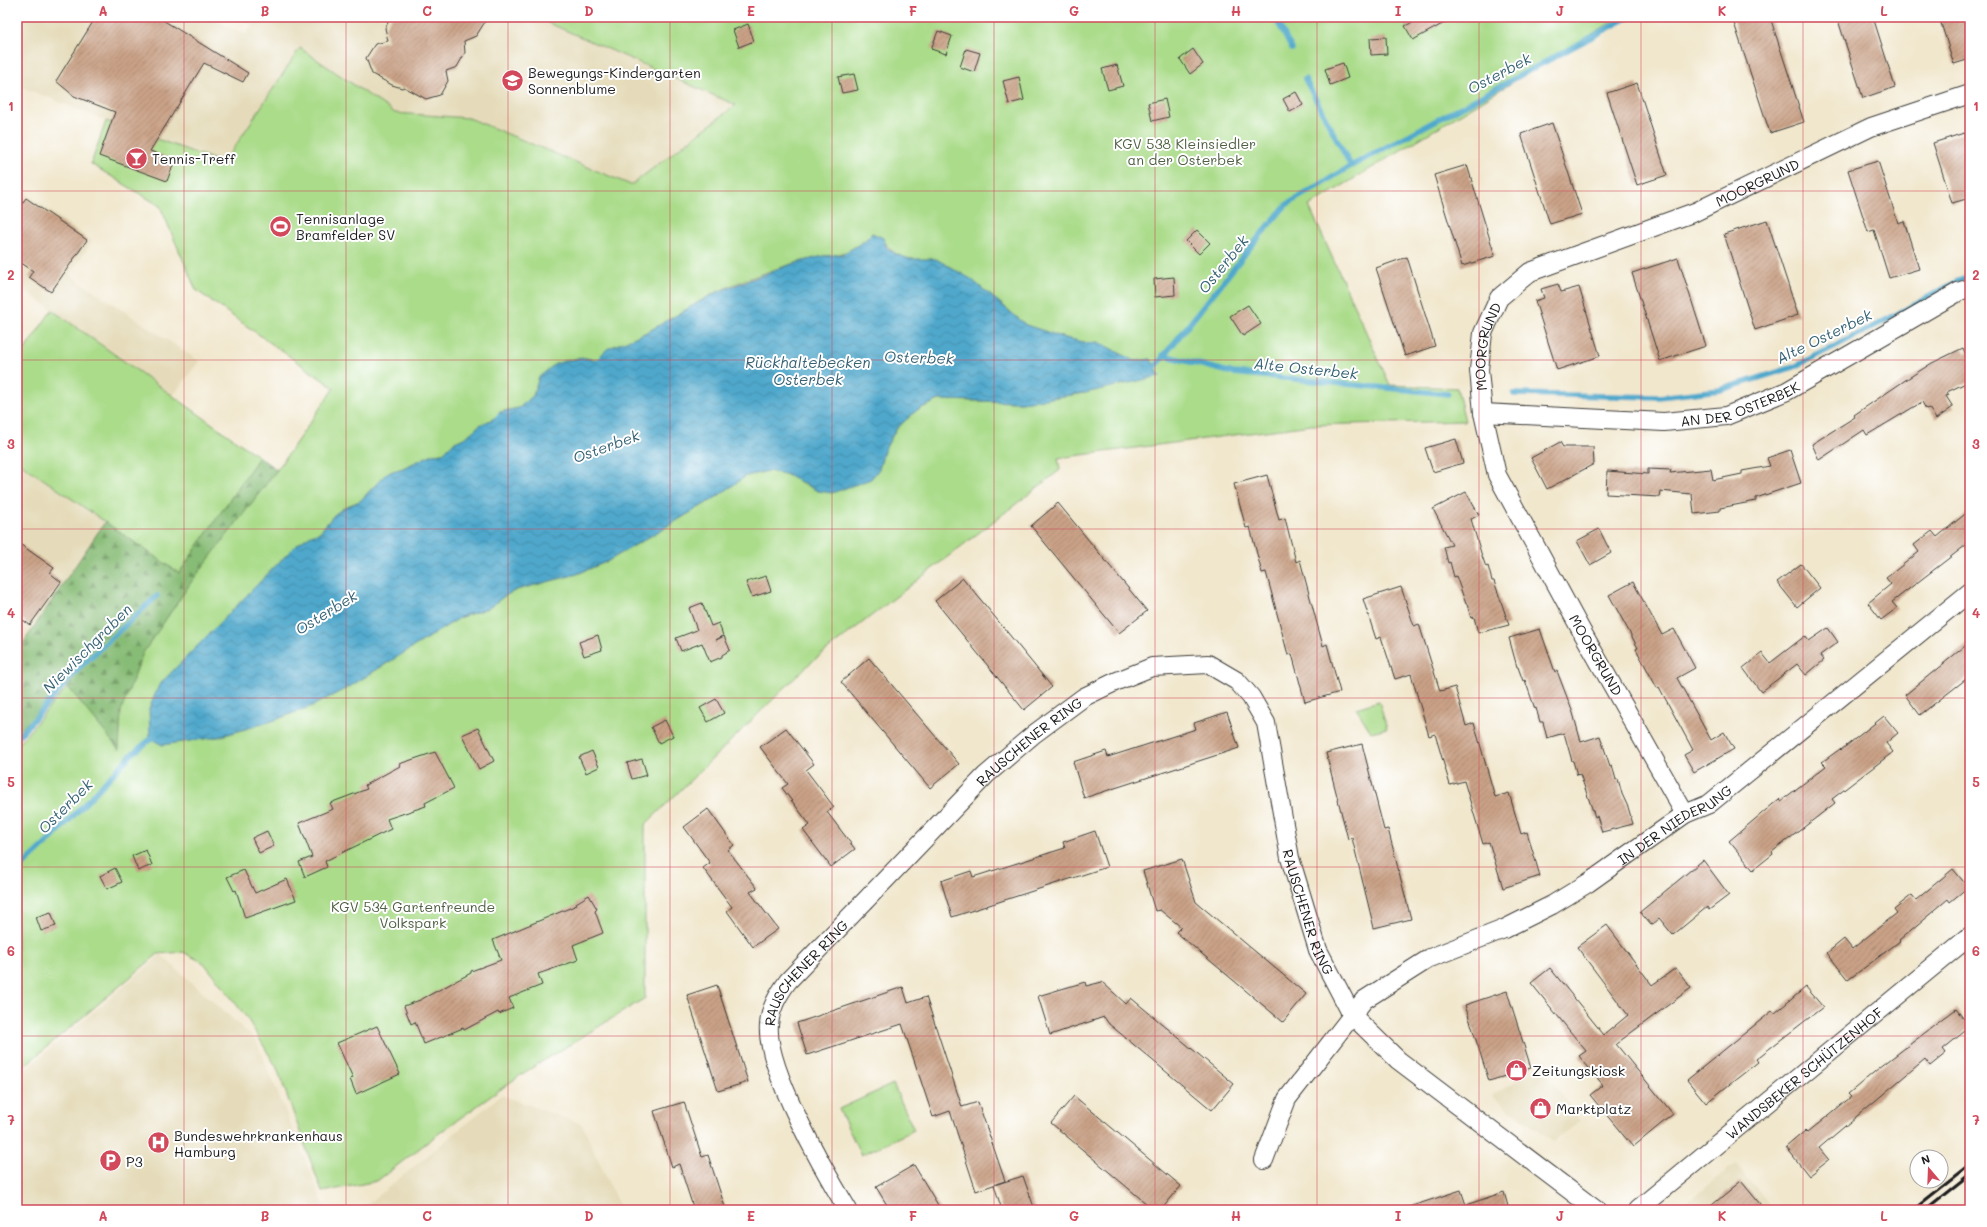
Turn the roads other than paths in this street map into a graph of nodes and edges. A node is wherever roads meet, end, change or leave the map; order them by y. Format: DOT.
graph roads {
  1 [pos="1970,94"];
  2 [pos="1970,288"];
  3 [pos="1483,413"];
  4 [pos="1970,592"];
  5 [pos="1685,814"];
  6 [pos="1970,936"];
  7 [pos="1352,1015"];
  8 [pos="1264,1160"];
  9 [pos="848,1210"];
  10 [pos="1596,1210"];
  11 [pos="1637,1210"];
  1 -- 3 [label="street, MOORGRUND"];
  2 -- 3 [label="street, AN DER OSTERBEK"];
  3 -- 5 [label="street, MOORGRUND"];
  4 -- 5 [label="street, IN DER NIEDERUNG"];
  5 -- 7 [label="street, IN DER NIEDERUNG"];
  6 -- 11 [label="street, WANDSBEKER SCHÜTZENHOF"];
  7 -- 8 [label="street"];
  7 -- 9 [label="street, RAUSCHENER RING"];
  7 -- 10 [label="street, RAUSCHENER RING"];
}
